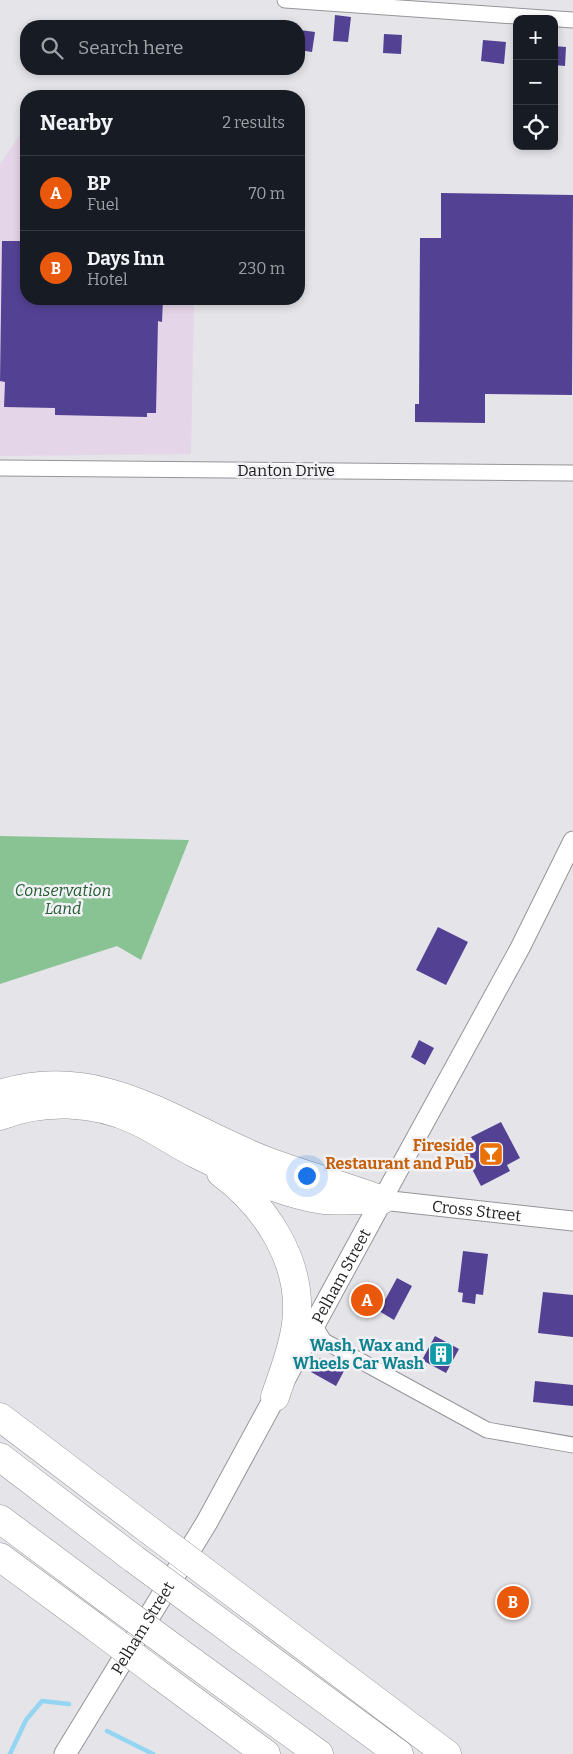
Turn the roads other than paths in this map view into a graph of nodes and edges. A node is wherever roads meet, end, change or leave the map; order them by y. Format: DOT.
graph roads {
  1 [pos="286,0"];
  2 [pos="573,20"];
  3 [pos="0,468"];
  4 [pos="573,472"];
  5 [pos="573,841"];
  6 [pos="0,1094"];
  7 [pos="0,1116"];
  8 [pos="196,1154"];
  9 [pos="382,1200"];
  10 [pos="573,1221"];
  11 [pos="314,1325"];
  12 [pos="275,1397"];
  13 [pos="0,1417"];
  14 [pos="573,1445"];
  15 [pos="0,1457"];
  16 [pos="0,1520"];
  17 [pos="3,1559"];
  18 [pos="362,1691"];
  19 [pos="65,1754"];
  20 [pos="266,1754"];
  21 [pos="319,1754"];
  22 [pos="399,1754"];
  23 [pos="447,1754"];
  24 [pos="468,1754"];
  1 -- 2 [label="street"];
  3 -- 4 [label="street, Danton Drive"];
  5 -- 9 [label="street, Pelham Street"];
  6 -- 9 [label="highway"];
  7 -- 8 [label="highway"];
  8 -- 9 [label="highway"];
  8 -- 12 [label="highway"];
  9 -- 10 [label="street, Cross Street"];
  9 -- 11 [label="main road, Pelham Street"];
  11 -- 12 [label="main road, Pelham Street"];
  11 -- 14 [label="street"];
  12 -- 19 [label="main road, Pelham Street"];
  13 -- 18 [label="highway, bridge"];
  15 -- 22 [label="highway, bridge"];
  16 -- 21 [label="highway, bridge"];
  17 -- 20 [label="highway, bridge"];
  18 -- 23 [label="highway"];
  18 -- 24 [label="highway"];
}
